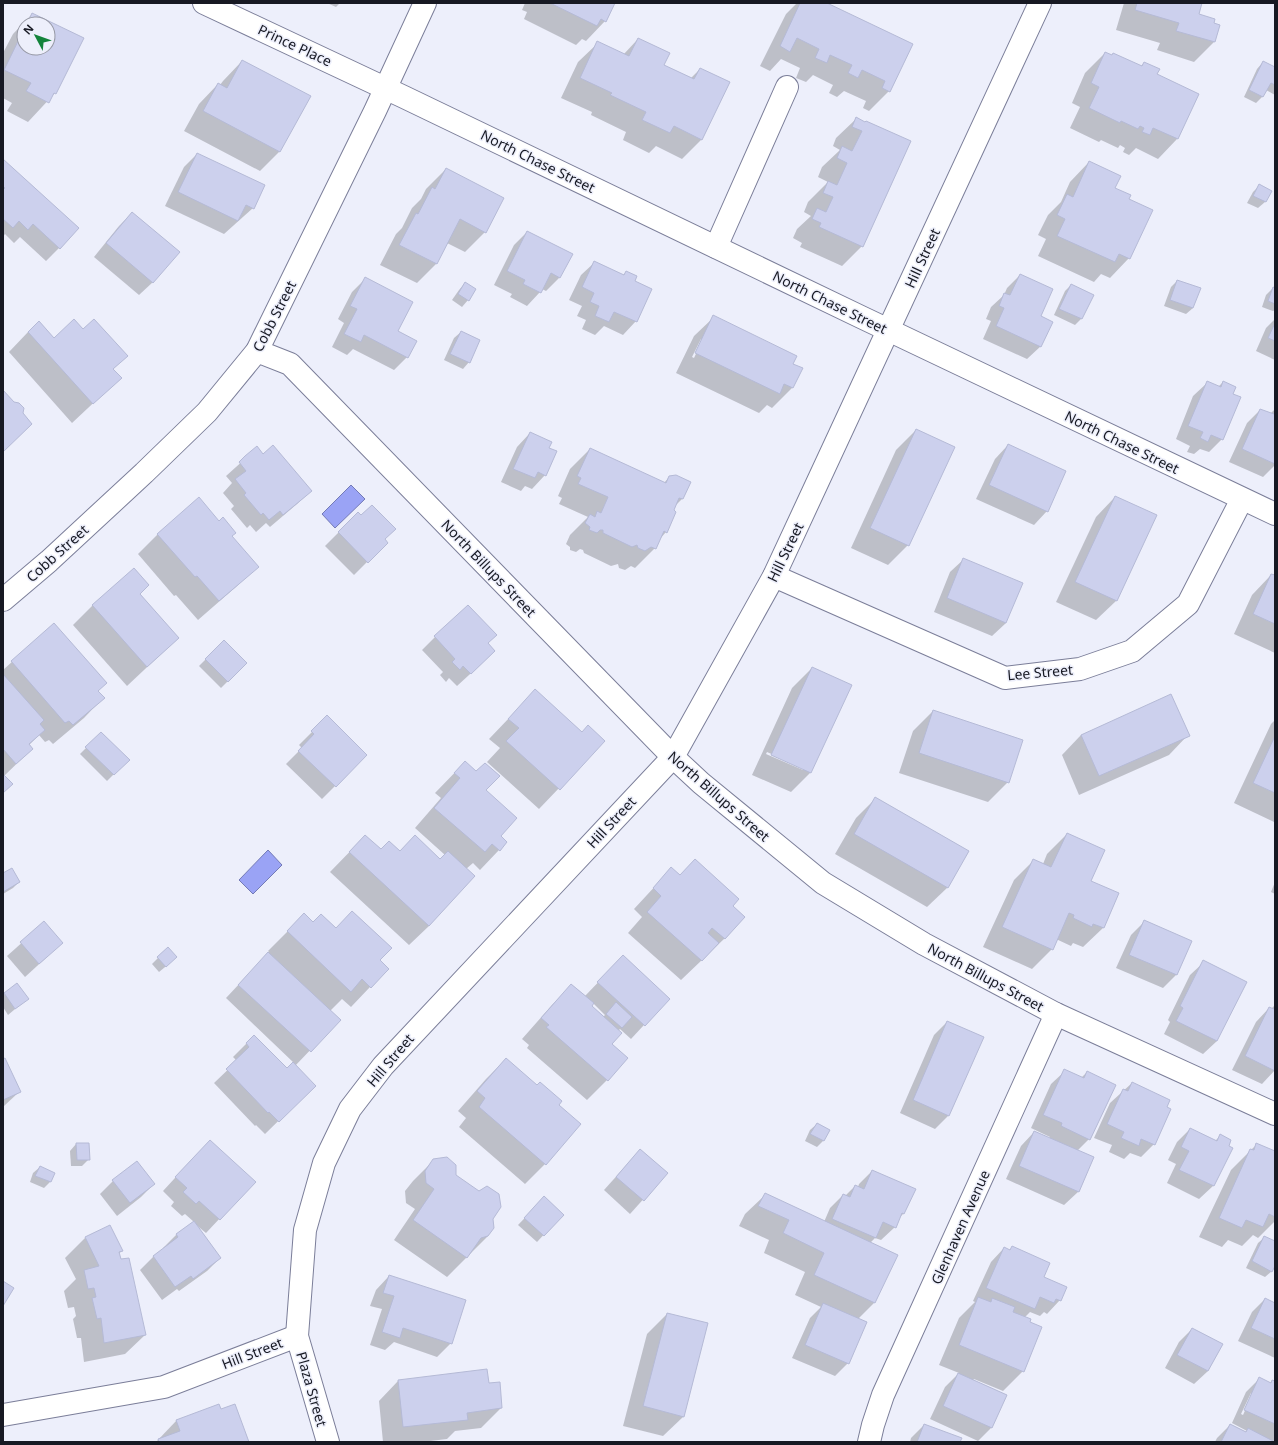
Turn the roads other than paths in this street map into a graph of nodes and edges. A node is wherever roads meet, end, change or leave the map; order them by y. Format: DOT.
graph roads {
  1 [pos="204,3"];
  2 [pos="425,3"];
  3 [pos="1040,3"];
  4 [pos="787,87"];
  5 [pos="385,88"];
  6 [pos="716,247"];
  7 [pos="889,331"];
  8 [pos="257,351"];
  9 [pos="1242,499"];
  10 [pos="1275,514"];
  11 [pos="774,576"];
  12 [pos="3,600"];
  13 [pos="673,757"];
  14 [pos="1056,1014"];
  15 [pos="1275,1114"];
  16 [pos="297,1336"];
  17 [pos="6,1412"];
  18 [pos="328,1442"];
  19 [pos="869,1442"];
  1 -- 5 [label="street, Prince Place"];
  2 -- 5 [label="street, Cobb Street"];
  3 -- 7 [label="street, Hill Street"];
  4 -- 6 [label="street"];
  5 -- 6 [label="street, North Chase Street"];
  5 -- 8 [label="street, Cobb Street"];
  6 -- 7 [label="street, North Chase Street"];
  7 -- 9 [label="street, North Chase Street"];
  7 -- 11 [label="street, Hill Street"];
  8 -- 12 [label="street, Cobb Street"];
  8 -- 13 [label="street, North Billups Street"];
  9 -- 10 [label="street, North Chase Street"];
  9 -- 11 [label="street, Lee Street"];
  11 -- 13 [label="street, Hill Street"];
  13 -- 14 [label="street, North Billups Street"];
  13 -- 16 [label="street, Hill Street"];
  14 -- 15 [label="street, North Billups Street"];
  14 -- 19 [label="street, Glenhaven Avenue"];
  16 -- 17 [label="street, Hill Street"];
  16 -- 18 [label="street, Plaza Street"];
}
